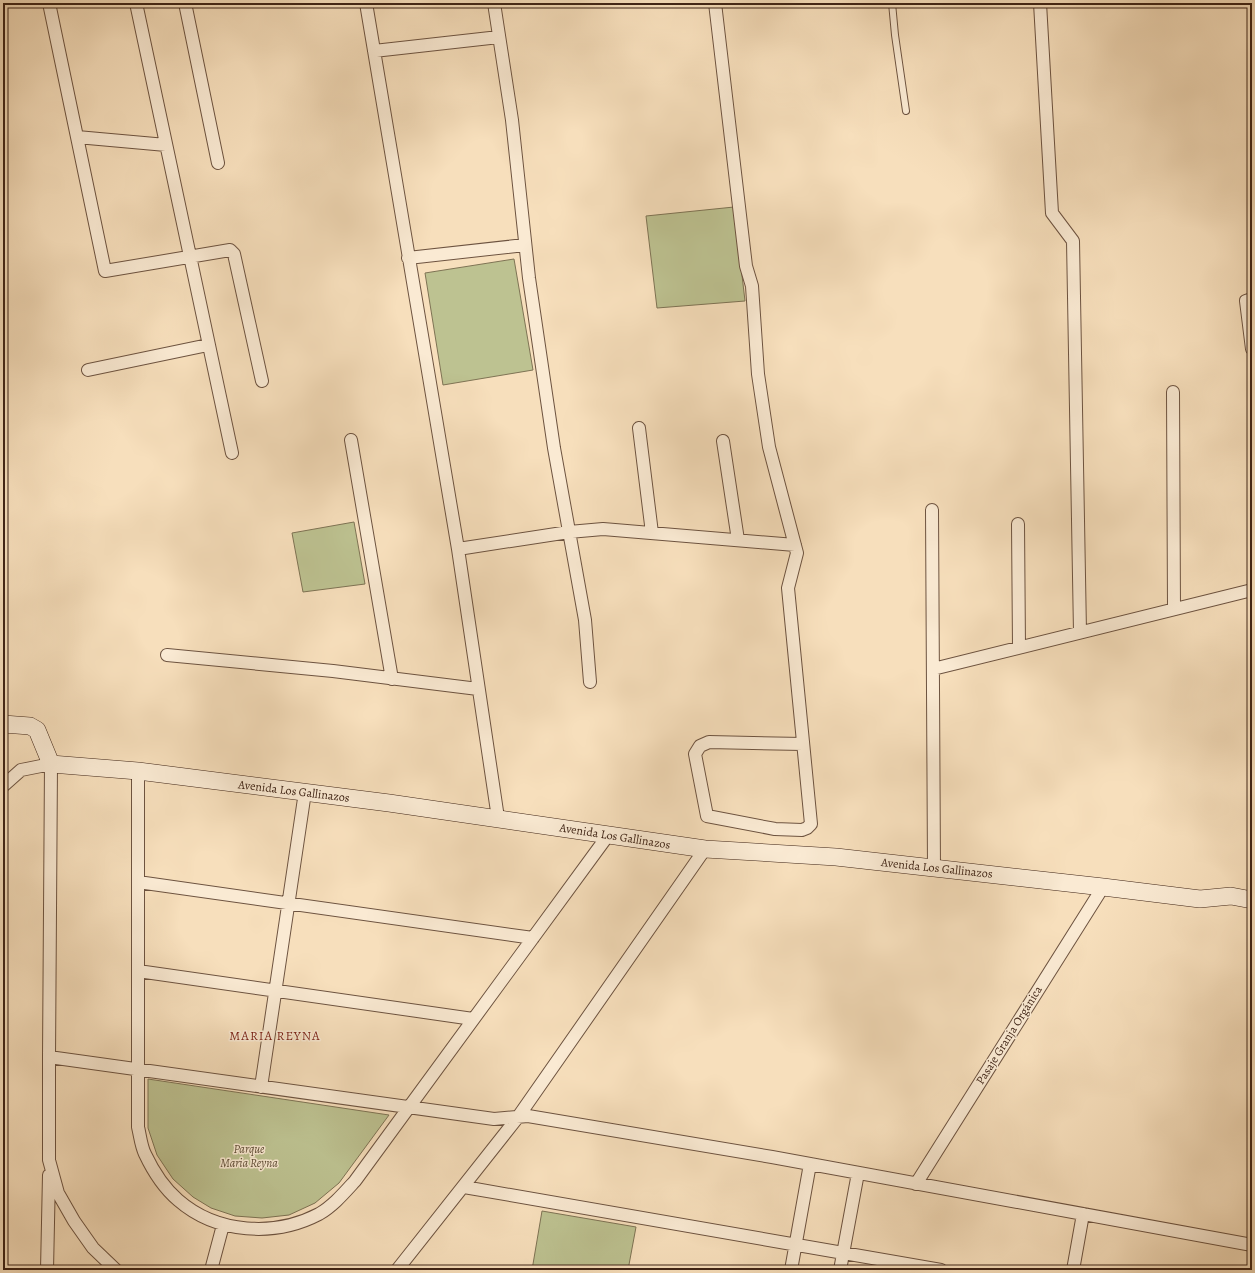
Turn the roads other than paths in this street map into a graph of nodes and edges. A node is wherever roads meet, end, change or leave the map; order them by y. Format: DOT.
graph roads {
  1 [pos="49,3"];
  2 [pos="136,3"];
  3 [pos="185,3"];
  4 [pos="366,3"];
  5 [pos="494,3"];
  6 [pos="715,3"];
  7 [pos="892,3"];
  8 [pos="1040,3"];
  9 [pos="499,37"];
  10 [pos="374,51"];
  11 [pos="906,111"];
  12 [pos="77,137"];
  13 [pos="166,145"];
  14 [pos="218,164"];
  15 [pos="525,245"];
  16 [pos="190,256"];
  17 [pos="408,258"];
  18 [pos="1252,299"];
  19 [pos="208,345"];
  20 [pos="1252,349"];
  21 [pos="88,370"];
  22 [pos="262,381"];
  23 [pos="1173,392"];
  24 [pos="639,428"];
  25 [pos="350,440"];
  26 [pos="723,441"];
  27 [pos="232,453"];
  28 [pos="932,510"];
  29 [pos="1018,524"];
  30 [pos="569,532"];
  31 [pos="652,533"];
  32 [pos="738,540"];
  33 [pos="795,545"];
  34 [pos="458,550"];
  35 [pos="1252,590"];
  36 [pos="1174,609"];
  37 [pos="1080,632"];
  38 [pos="1019,648"];
  39 [pos="167,655"];
  40 [pos="933,669"];
  41 [pos="392,679"];
  42 [pos="590,682"];
  43 [pos="478,689"];
  44 [pos="3,724"];
  45 [pos="803,744"];
  46 [pos="51,764"];
  47 [pos="138,771"];
  48 [pos="3,786"];
  49 [pos="305,792"];
  50 [pos="497,815"];
  51 [pos="609,834"];
  52 [pos="705,849"];
  53 [pos="934,868"];
  54 [pos="138,882"];
  55 [pos="1103,886"];
  56 [pos="1252,900"];
  57 [pos="288,903"];
  58 [pos="533,938"];
  59 [pos="138,971"];
  60 [pos="275,991"];
  61 [pos="473,1019"];
  62 [pos="49,1057"];
  63 [pos="138,1069"];
  64 [pos="261,1087"];
  65 [pos="409,1108"];
  66 [pos="518,1117"];
  67 [pos="49,1160"];
  68 [pos="810,1164"];
  69 [pos="858,1173"];
  70 [pos="916,1184"];
  71 [pos="464,1187"];
  72 [pos="1083,1214"];
  73 [pos="223,1225"];
  74 [pos="796,1245"];
  75 [pos="1252,1245"];
  76 [pos="843,1253"];
  77 [pos="47,1270"];
  78 [pos="116,1270"];
  79 [pos="211,1270"];
  80 [pos="397,1270"];
  81 [pos="791,1270"];
  82 [pos="840,1270"];
  83 [pos="941,1270"];
  84 [pos="1073,1270"];
  1 -- 12 [label="street"];
  2 -- 13 [label="street"];
  3 -- 14 [label="street"];
  4 -- 10 [label="street"];
  5 -- 9 [label="street"];
  6 -- 33 [label="street"];
  7 -- 11 [label="lane"];
  8 -- 37 [label="street"];
  9 -- 10 [label="street"];
  9 -- 15 [label="street"];
  10 -- 17 [label="street"];
  12 -- 13 [label="street"];
  12 -- 16 [label="street"];
  13 -- 16 [label="street"];
  15 -- 17 [label="street"];
  15 -- 30 [label="street"];
  16 -- 19 [label="street"];
  16 -- 22 [label="street"];
  17 -- 34 [label="street"];
  18 -- 20 [label="street"];
  19 -- 21 [label="street"];
  19 -- 27 [label="street"];
  23 -- 36 [label="street"];
  24 -- 31 [label="street"];
  25 -- 41 [label="street"];
  26 -- 32 [label="street"];
  28 -- 40 [label="street"];
  29 -- 38 [label="street"];
  30 -- 31 [label="street"];
  30 -- 34 [label="street"];
  30 -- 42 [label="street"];
  31 -- 32 [label="street"];
  32 -- 33 [label="street"];
  33 -- 45 [label="street"];
  34 -- 43 [label="street"];
  35 -- 36 [label="street"];
  36 -- 37 [label="street"];
  37 -- 38 [label="street"];
  38 -- 40 [label="street"];
  39 -- 41 [label="street"];
  40 -- 53 [label="street"];
  41 -- 43 [label="street"];
  43 -- 50 [label="street"];
  44 -- 46 [label="street"];
  45 -- 45 [label="street"];
  46 -- 47 [label="street, Avenida Los Gallinazos"];
  46 -- 48 [label="street"];
  46 -- 62 [label="street"];
  47 -- 49 [label="street, Avenida Los Gallinazos"];
  47 -- 54 [label="street"];
  49 -- 50 [label="street, Avenida Los Gallinazos"];
  49 -- 57 [label="street"];
  50 -- 51 [label="street, Avenida Los Gallinazos"];
  51 -- 52 [label="street, Avenida Los Gallinazos"];
  51 -- 58 [label="street"];
  52 -- 53 [label="street, Avenida Los Gallinazos"];
  52 -- 66 [label="street"];
  53 -- 55 [label="street, Avenida Los Gallinazos"];
  54 -- 57 [label="street"];
  54 -- 59 [label="street"];
  55 -- 56 [label="street, Avenida Los Gallinazos"];
  55 -- 70 [label="street, Pasaje Granja Orgánica"];
  57 -- 58 [label="street"];
  57 -- 60 [label="street"];
  58 -- 61 [label="street"];
  59 -- 60 [label="street"];
  59 -- 63 [label="street"];
  60 -- 61 [label="street"];
  60 -- 64 [label="street"];
  61 -- 65 [label="street"];
  62 -- 63 [label="street"];
  62 -- 67 [label="street"];
  63 -- 64 [label="street"];
  63 -- 73 [label="street"];
  64 -- 65 [label="street"];
  65 -- 66 [label="street"];
  65 -- 73 [label="street"];
  66 -- 68 [label="street"];
  66 -- 71 [label="street"];
  67 -- 77 [label="street"];
  67 -- 78 [label="street"];
  68 -- 69 [label="street"];
  68 -- 74 [label="street"];
  69 -- 70 [label="street"];
  69 -- 76 [label="street"];
  70 -- 72 [label="street"];
  71 -- 74 [label="street"];
  71 -- 80 [label="street"];
  72 -- 75 [label="street"];
  72 -- 84 [label="street"];
  73 -- 79 [label="street"];
  74 -- 76 [label="street"];
  74 -- 81 [label="street"];
  76 -- 82 [label="street"];
  76 -- 83 [label="street"];
}
